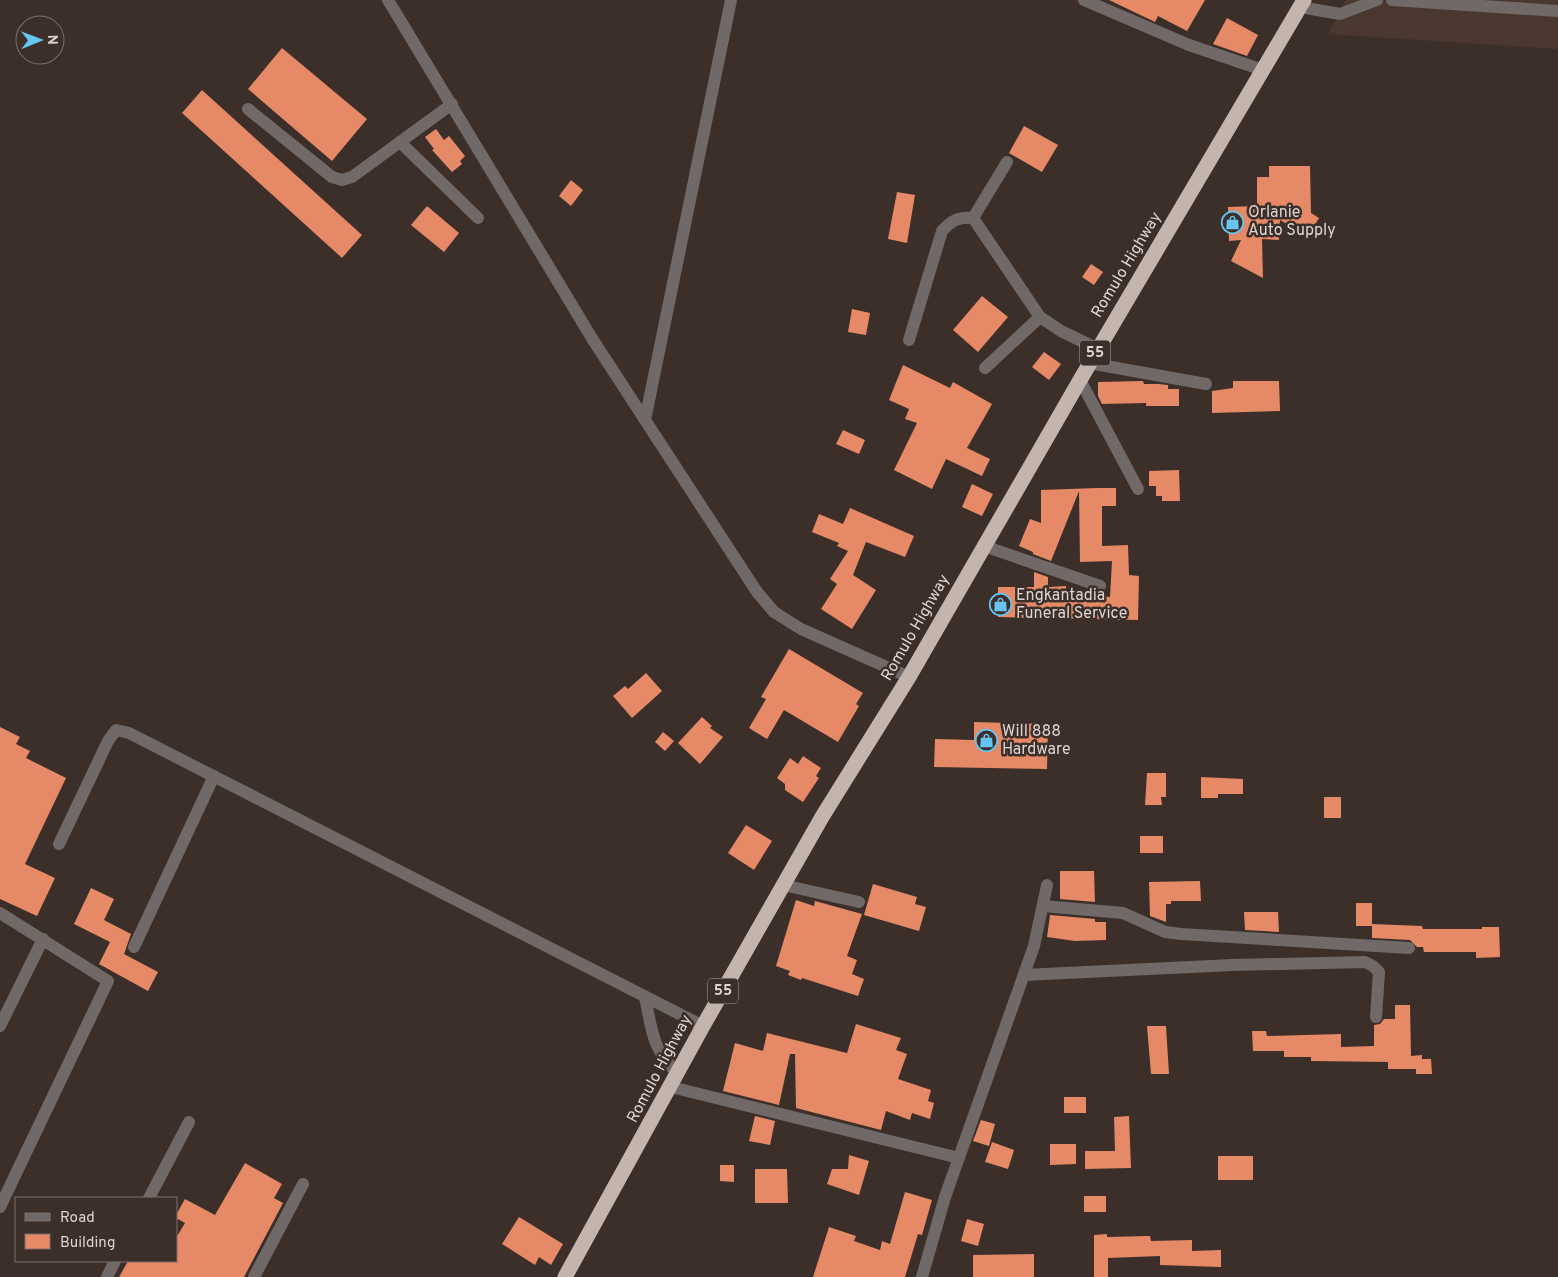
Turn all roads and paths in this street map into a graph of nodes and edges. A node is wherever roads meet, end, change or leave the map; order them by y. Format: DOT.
graph roads {
  1 [pos="388,0"];
  2 [pos="731,0"];
  3 [pos="1084,0"];
  4 [pos="1377,0"];
  5 [pos="1392,0"];
  6 [pos="1302,3"];
  7 [pos="1558,11"];
  8 [pos="1263,70"];
  9 [pos="452,104"];
  10 [pos="248,109"];
  11 [pos="400,142"];
  12 [pos="1007,162"];
  13 [pos="478,218"];
  14 [pos="973,218"];
  15 [pos="1040,317"];
  16 [pos="909,340"];
  17 [pos="1098,349"];
  18 [pos="1089,363"];
  19 [pos="985,368"];
  20 [pos="1080,380"];
  21 [pos="1206,384"];
  22 [pos="645,420"];
  23 [pos="1138,489"];
  24 [pos="984,546"];
  25 [pos="1100,586"];
  26 [pos="909,677"];
  27 [pos="214,776"];
  28 [pos="60,844"];
  29 [pos="783,885"];
  30 [pos="1047,885"];
  31 [pos="859,902"];
  32 [pos="1043,906"];
  33 [pos="0,913"];
  34 [pos="43,939"];
  35 [pos="134,947"];
  36 [pos="1409,948"];
  37 [pos="1024,975"];
  38 [pos="645,997"];
  39 [pos="1376,1017"];
  40 [pos="0,1026"];
  41 [pos="703,1026"];
  42 [pos="674,1081"];
  43 [pos="189,1122"];
  44 [pos="959,1158"];
  45 [pos="303,1184"];
  46 [pos="149,1197"];
  47 [pos="0,1207"];
  48 [pos="114,1262"];
  49 [pos="106,1277"];
  50 [pos="254,1277"];
  51 [pos="565,1277"];
  52 [pos="922,1277"];
  1 -- 9 [label="street"];
  2 -- 22 [label="street"];
  3 -- 8 [label="street"];
  4 -- 6 [label="street"];
  5 -- 7 [label="street"];
  6 -- 8 [label="highway, Romulo Highway / 55"];
  8 -- 17 [label="highway, Romulo Highway / 55"];
  9 -- 11 [label="street"];
  9 -- 22 [label="street"];
  10 -- 11 [label="street"];
  11 -- 13 [label="street"];
  12 -- 14 [label="street"];
  14 -- 15 [label="street"];
  14 -- 16 [label="street"];
  15 -- 17 [label="street"];
  15 -- 19 [label="street"];
  17 -- 18 [label="highway, Romulo Highway / 55"];
  18 -- 20 [label="highway, Romulo Highway / 55"];
  18 -- 21 [label="street"];
  20 -- 23 [label="street"];
  20 -- 24 [label="highway, Romulo Highway / 55"];
  22 -- 26 [label="street"];
  24 -- 25 [label="street"];
  24 -- 26 [label="highway, Romulo Highway / 55"];
  26 -- 29 [label="highway, Romulo Highway / 55"];
  27 -- 28 [label="street"];
  27 -- 35 [label="street"];
  27 -- 38 [label="street"];
  29 -- 31 [label="street"];
  29 -- 41 [label="highway, Romulo Highway / 55"];
  30 -- 32 [label="street"];
  32 -- 36 [label="street"];
  32 -- 37 [label="street"];
  33 -- 34 [label="street"];
  34 -- 40 [label="street"];
  34 -- 47 [label="street"];
  37 -- 39 [label="street"];
  37 -- 44 [label="street"];
  38 -- 41 [label="street"];
  38 -- 42 [label="street"];
  41 -- 42 [label="highway, Romulo Highway / 55"];
  42 -- 44 [label="street"];
  42 -- 51 [label="highway, Romulo Highway / 55"];
  43 -- 46 [label="street"];
  44 -- 52 [label="street"];
  45 -- 50 [label="street"];
  48 -- 49 [label="street"];
}
